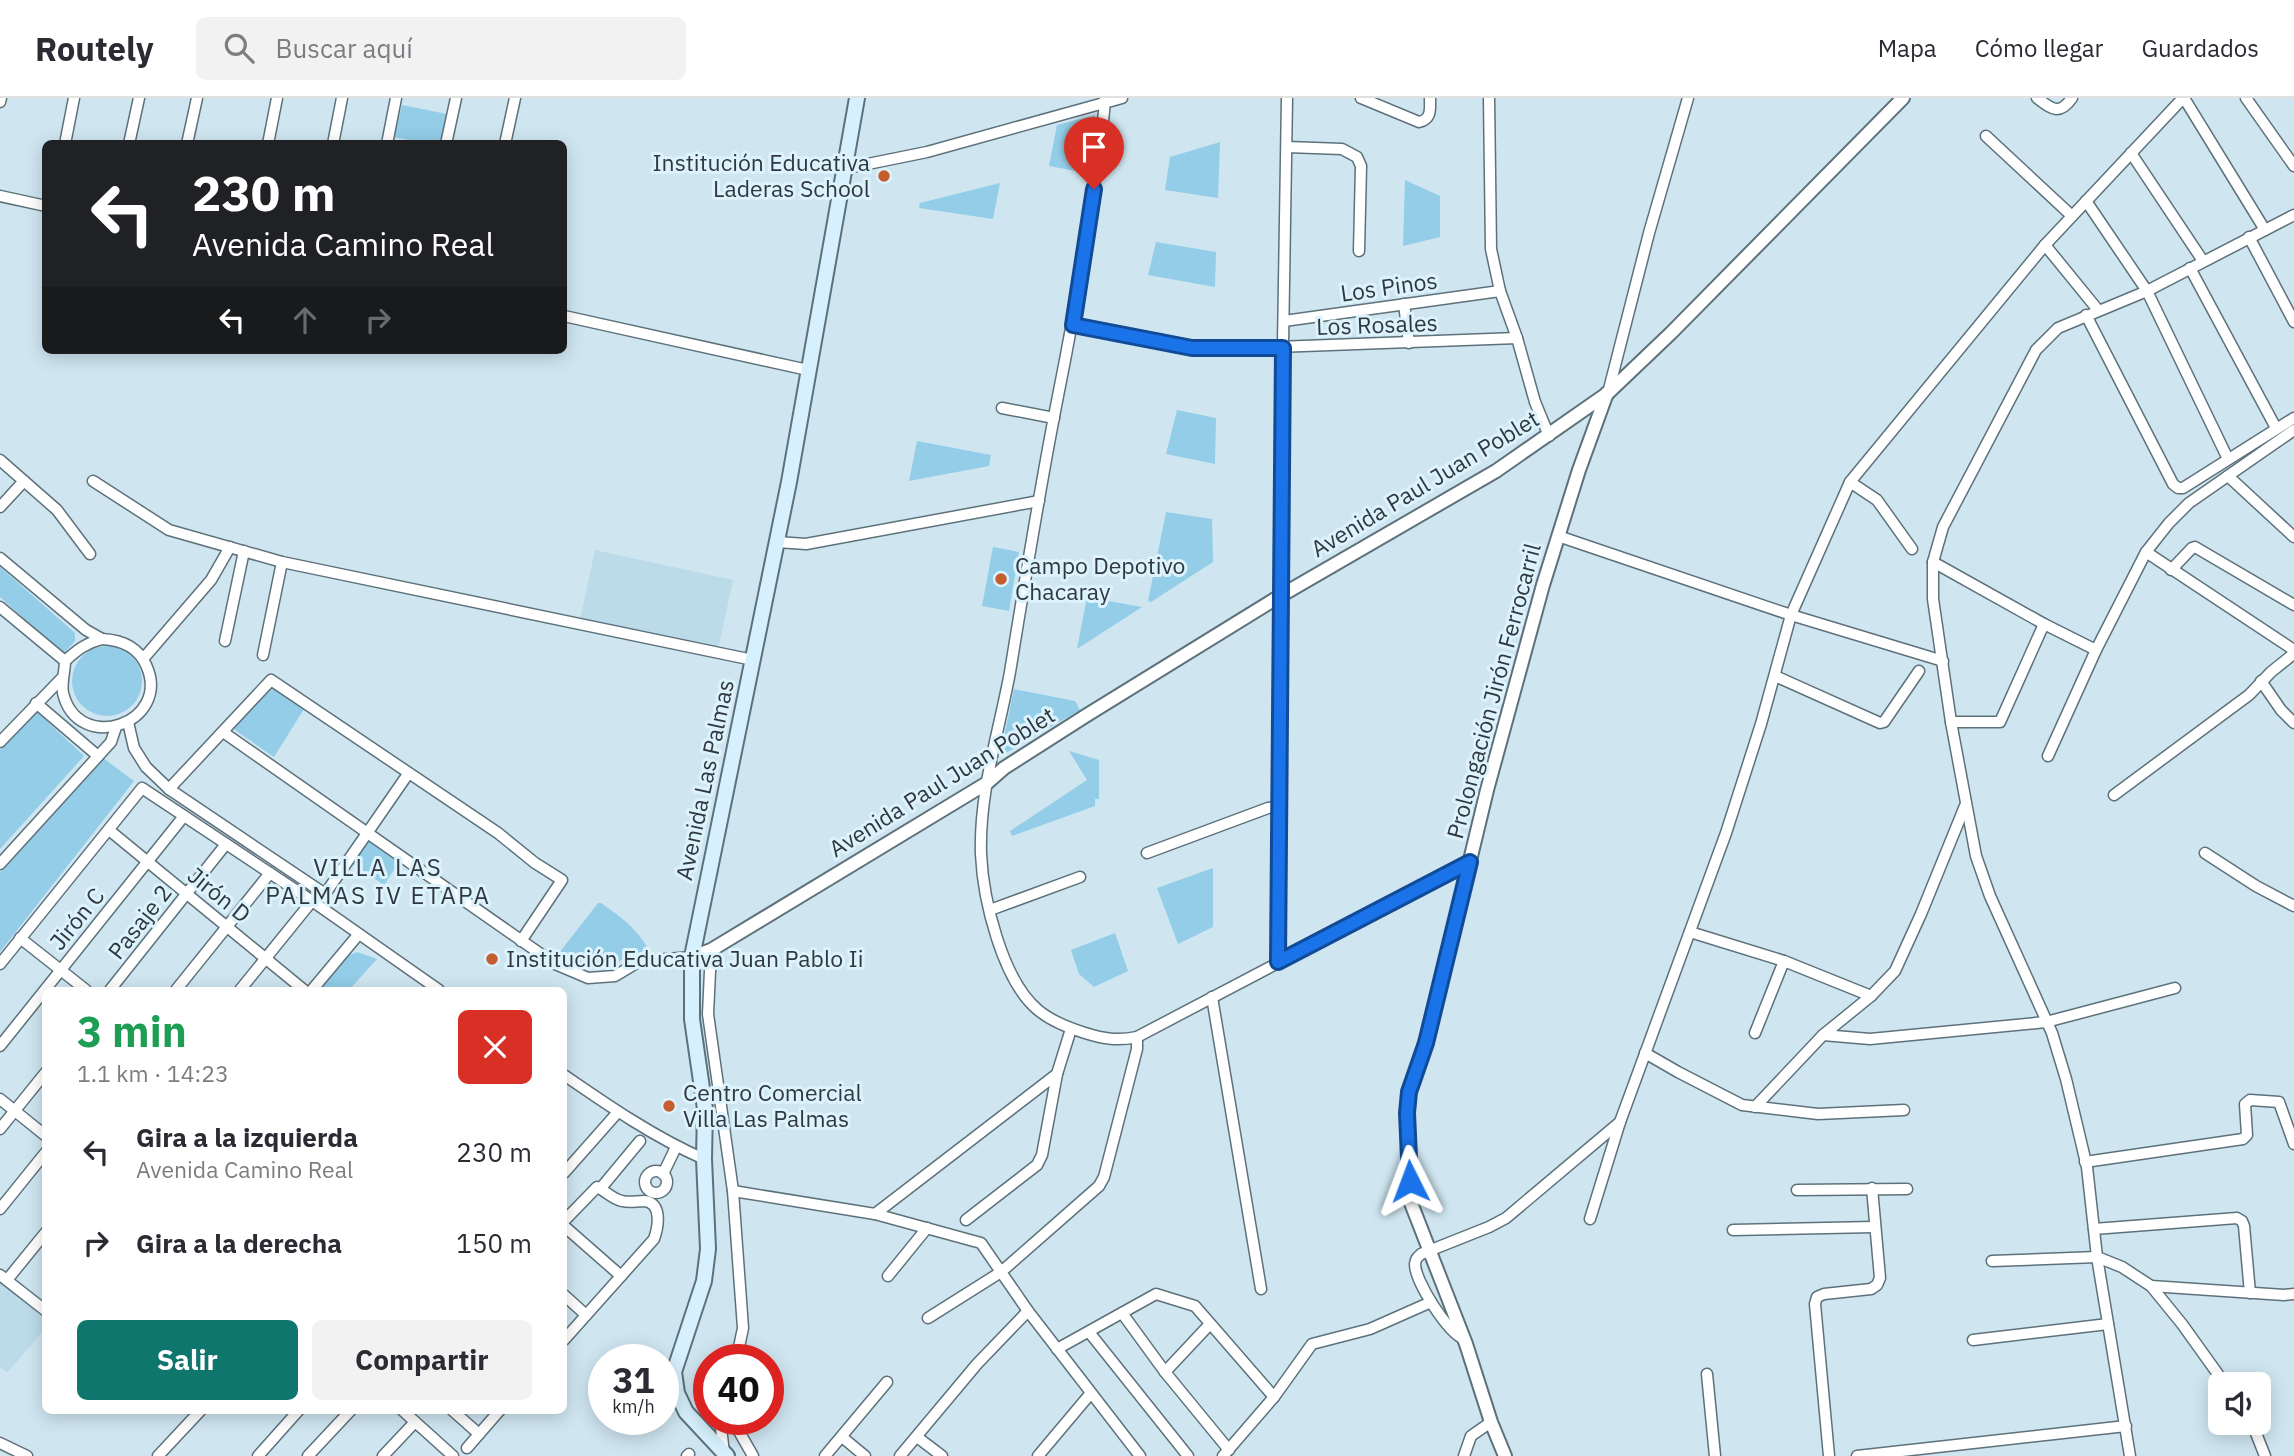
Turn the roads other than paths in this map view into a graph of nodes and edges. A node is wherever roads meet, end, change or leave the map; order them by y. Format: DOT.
graph roads {
  1 [pos="74,98"];
  2 [pos="139,98"];
  3 [pos="197,98"];
  4 [pos="277,98"];
  5 [pos="342,98"];
  6 [pos="396,98"];
  7 [pos="456,98"];
  8 [pos="515,98"];
  9 [pos="857,98"];
  10 [pos="1122,98"];
  11 [pos="1287,98"];
  12 [pos="1361,98"];
  13 [pos="1430,98"];
  14 [pos="1489,98"];
  15 [pos="1688,98"];
  16 [pos="1903,98"];
  17 [pos="2037,98"];
  18 [pos="2072,98"];
  19 [pos="2183,98"];
  20 [pos="2246,98"];
  21 [pos="1105,101"];
  22 [pos="1986,136"];
  23 [pos="66,140"];
  24 [pos="130,140"];
  25 [pos="188,140"];
  26 [pos="269,140"];
  27 [pos="334,140"];
  28 [pos="388,140"];
  29 [pos="447,140"];
  30 [pos="506,140"];
  31 [pos="1287,147"];
  32 [pos="2131,153"];
  33 [pos="2294,166"];
  34 [pos="843,169"];
  35 [pos="0,196"];
  36 [pos="2086,201"];
  37 [pos="42,205"];
  38 [pos="2294,215"];
  39 [pos="2072,216"];
  40 [pos="2265,230"];
  41 [pos="2249,237"];
  42 [pos="2045,245"];
  43 [pos="1359,251"];
  44 [pos="2203,261"];
  45 [pos="2190,268"];
  46 [pos="1500,291"];
  47 [pos="2147,291"];
  48 [pos="1405,304"];
  49 [pos="2098,310"];
  50 [pos="2086,315"];
  51 [pos="567,317"];
  52 [pos="1284,320"];
  53 [pos="2294,322"];
  54 [pos="1073,325"];
  55 [pos="1517,338"];
  56 [pos="1409,343"];
  57 [pos="1283,348"];
  58 [pos="808,370"];
  59 [pos="1608,393"];
  60 [pos="1002,408"];
  61 [pos="1577,415"];
  62 [pos="1054,418"];
  63 [pos="2294,418"];
  64 [pos="2276,428"];
  65 [pos="2294,430"];
  66 [pos="1594,431"];
  67 [pos="1549,436"];
  68 [pos="2228,459"];
  69 [pos="0,460"];
  70 [pos="2228,476"];
  71 [pos="24,481"];
  72 [pos="93,481"];
  73 [pos="1850,482"];
  74 [pos="1040,501"];
  75 [pos="0,507"];
  76 [pos="1559,536"];
  77 [pos="2294,537"];
  78 [pos="777,542"];
  79 [pos="229,547"];
  80 [pos="1912,549"];
  81 [pos="244,551"];
  82 [pos="2146,552"];
  83 [pos="90,554"];
  84 [pos="0,558"];
  85 [pos="282,562"];
  86 [pos="1933,562"];
  87 [pos="2171,570"];
  88 [pos="1280,596"];
  89 [pos="2294,605"];
  90 [pos="2,613"];
  91 [pos="1791,615"];
  92 [pos="2043,624"];
  93 [pos="102,639"];
  94 [pos="225,641"];
  95 [pos="2096,650"];
  96 [pos="263,655"];
  97 [pos="143,659"];
  98 [pos="753,660"];
  99 [pos="65,661"];
  100 [pos="1942,661"];
  101 [pos="1919,671"];
  102 [pos="1775,676"];
  103 [pos="62,678"];
  104 [pos="2261,681"];
  105 [pos="36,703"];
  106 [pos="128,722"];
  107 [pos="1951,722"];
  108 [pos="2294,723"];
  109 [pos="117,727"];
  110 [pos="223,732"];
  111 [pos="0,742"];
  112 [pos="111,742"];
  113 [pos="134,748"];
  114 [pos="2048,756"];
  115 [pos="98,757"];
  116 [pos="408,774"];
  117 [pos="987,783"];
  118 [pos="169,789"];
  119 [pos="2113,795"];
  120 [pos="1965,806"];
  121 [pos="1278,807"];
  122 [pos="184,816"];
  123 [pos="109,830"];
  124 [pos="368,834"];
  125 [pos="226,844"];
  126 [pos="1147,853"];
  127 [pos="2205,853"];
  128 [pos="148,862"];
  129 [pos="1470,862"];
  130 [pos="0,864"];
  131 [pos="270,873"];
  132 [pos="1080,877"];
  133 [pos="186,894"];
  134 [pos="312,901"];
  135 [pos="2294,906"];
  136 [pos="990,910"];
  137 [pos="227,927"];
  138 [pos="1690,932"];
  139 [pos="358,935"];
  140 [pos="20,938"];
  141 [pos="521,941"];
  142 [pos="711,950"];
  143 [pos="692,957"];
  144 [pos="266,959"];
  145 [pos="1784,961"];
  146 [pos="1278,962"];
  147 [pos="0,964"];
  148 [pos="61,970"];
  149 [pos="47,987"];
  150 [pos="82,987"];
  151 [pos="112,987"];
  152 [pos="178,987"];
  153 [pos="243,987"];
  154 [pos="300,987"];
  155 [pos="315,987"];
  156 [pos="435,987"];
  157 [pos="2175,988"];
  158 [pos="42,994"];
  159 [pos="1212,996"];
  160 [pos="1871,996"];
  161 [pos="2046,1022"];
  162 [pos="1072,1029"];
  163 [pos="1755,1033"];
  164 [pos="1823,1035"];
  165 [pos="1137,1037"];
  166 [pos="0,1046"];
  167 [pos="1645,1053"];
  168 [pos="1057,1074"];
  169 [pos="42,1077"];
  170 [pos="567,1077"];
  171 [pos="0,1099"];
  172 [pos="1755,1107"];
  173 [pos="1904,1110"];
  174 [pos="15,1111"];
  175 [pos="618,1112"];
  176 [pos="722,1122"];
  177 [pos="1620,1122"];
  178 [pos="705,1126"];
  179 [pos="0,1129"];
  180 [pos="42,1133"];
  181 [pos="640,1141"];
  182 [pos="2294,1144"];
  183 [pos="676,1147"];
  184 [pos="42,1157"];
  185 [pos="704,1159"];
  186 [pos="2085,1162"];
  187 [pos="567,1170"];
  188 [pos="663,1174"];
  189 [pos="601,1188"];
  190 [pos="1871,1188"];
  191 [pos="1907,1189"];
  192 [pos="1797,1190"];
  193 [pos="733,1191"];
  194 [pos="651,1197"];
  195 [pos="0,1209"];
  196 [pos="875,1214"];
  197 [pos="1590,1219"];
  198 [pos="966,1220"];
  199 [pos="567,1221"];
  200 [pos="567,1227"];
  201 [pos="1874,1227"];
  202 [pos="927,1228"];
  203 [pos="1733,1230"];
  204 [pos="2094,1230"];
  205 [pos="42,1237"];
  206 [pos="1429,1250"];
  207 [pos="2097,1257"];
  208 [pos="1992,1261"];
  209 [pos="1001,1272"];
  210 [pos="621,1276"];
  211 [pos="888,1276"];
  212 [pos="4,1277"];
  213 [pos="2151,1286"];
  214 [pos="1261,1289"];
  215 [pos="2250,1293"];
  216 [pos="2294,1294"];
  217 [pos="567,1299"];
  218 [pos="1431,1302"];
  219 [pos="42,1308"];
  220 [pos="1028,1311"];
  221 [pos="1122,1313"];
  222 [pos="586,1315"];
  223 [pos="928,1318"];
  224 [pos="1210,1324"];
  225 [pos="2108,1324"];
  226 [pos="1089,1332"];
  227 [pos="567,1337"];
  228 [pos="1464,1339"];
  229 [pos="1973,1340"];
  230 [pos="740,1344"];
  231 [pos="1056,1349"];
  232 [pos="1166,1372"];
  233 [pos="2216,1372"];
  234 [pos="1707,1374"];
  235 [pos="887,1382"];
  236 [pos="1091,1394"];
  237 [pos="1274,1397"];
  238 [pos="197,1414"];
  239 [pos="295,1414"];
  240 [pos="347,1414"];
  241 [pos="406,1414"];
  242 [pos="456,1414"];
  243 [pos="496,1414"];
  244 [pos="415,1422"];
  245 [pos="1491,1422"];
  246 [pos="2126,1426"];
  247 [pos="479,1434"];
  248 [pos="723,1435"];
  249 [pos="741,1435"];
  250 [pos="2257,1435"];
  251 [pos="842,1437"];
  252 [pos="917,1437"];
  253 [pos="0,1443"];
  254 [pos="467,1448"];
  255 [pos="1226,1453"];
  256 [pos="726,1455"];
  257 [pos="27,1456"];
  258 [pos="158,1456"];
  259 [pos="258,1456"];
  260 [pos="308,1456"];
  261 [pos="383,1456"];
  262 [pos="453,1456"];
  263 [pos="753,1456"];
  264 [pos="825,1456"];
  265 [pos="865,1456"];
  266 [pos="900,1456"];
  267 [pos="942,1456"];
  268 [pos="1038,1456"];
  269 [pos="1140,1456"];
  270 [pos="1188,1456"];
  271 [pos="1464,1456"];
  272 [pos="1506,1456"];
  273 [pos="1715,1456"];
  274 [pos="1829,1456"];
  275 [pos="1857,1456"];
  276 [pos="2130,1456"];
  277 [pos="2265,1456"];
  1 -- 23 [label="street"];
  2 -- 24 [label="street"];
  3 -- 25 [label="street"];
  4 -- 26 [label="street"];
  5 -- 27 [label="street"];
  6 -- 28 [label="street"];
  7 -- 29 [label="street"];
  8 -- 30 [label="street"];
  9 -- 34 [label="main road, Avenida Las Palmas"];
  10 -- 21 [label="street"];
  11 -- 31 [label="street"];
  12 -- 13 [label="street"];
  14 -- 46 [label="street"];
  15 -- 59 [label="street, Prolongación Jirón Ferrocarril"];
  16 -- 59 [label="street, Avenida Paul Juan Poblet"];
  17 -- 18 [label="street"];
  19 -- 32 [label="street"];
  19 -- 40 [label="street"];
  20 -- 33 [label="street"];
  21 -- 34 [label="street"];
  21 -- 54 [label="street"];
  22 -- 39 [label="street"];
  31 -- 43 [label="street"];
  31 -- 52 [label="street"];
  32 -- 36 [label="street"];
  32 -- 44 [label="street"];
  34 -- 58 [label="main road, Avenida Las Palmas"];
  35 -- 37 [label="street"];
  36 -- 39 [label="street"];
  36 -- 47 [label="street"];
  38 -- 40 [label="street"];
  39 -- 42 [label="street"];
  40 -- 41 [label="street"];
  41 -- 44 [label="street"];
  41 -- 53 [label="street"];
  42 -- 49 [label="street"];
  42 -- 73 [label="street"];
  44 -- 45 [label="street"];
  45 -- 47 [label="street"];
  45 -- 64 [label="street"];
  46 -- 48 [label="street, Los Pinos"];
  46 -- 55 [label="street"];
  47 -- 49 [label="street"];
  47 -- 68 [label="street"];
  48 -- 52 [label="street, Los Pinos"];
  48 -- 56 [label="street"];
  49 -- 50 [label="street"];
  50 -- 68 [label="street"];
  50 -- 86 [label="street"];
  51 -- 58 [label="street"];
  52 -- 57 [label="street"];
  54 -- 57 [label="street, Los Rosales"];
  54 -- 62 [label="street"];
  55 -- 56 [label="street, Los Rosales"];
  55 -- 67 [label="street"];
  56 -- 57 [label="street, Los Rosales"];
  57 -- 88 [label="street"];
  58 -- 78 [label="main road, Avenida Las Palmas"];
  59 -- 61 [label="street, Avenida Paul Juan Poblet"];
  59 -- 66 [label="street, Prolongación Jirón Ferrocarril"];
  60 -- 62 [label="street"];
  61 -- 66 [label="street"];
  61 -- 67 [label="street, Avenida Paul Juan Poblet"];
  62 -- 74 [label="street"];
  63 -- 64 [label="street"];
  64 -- 68 [label="street"];
  65 -- 70 [label="street"];
  66 -- 76 [label="street, Prolongación Jirón Ferrocarril"];
  67 -- 88 [label="street, Avenida Paul Juan Poblet"];
  69 -- 71 [label="street"];
  70 -- 77 [label="street"];
  70 -- 82 [label="street"];
  71 -- 75 [label="street"];
  71 -- 83 [label="street"];
  72 -- 79 [label="street"];
  73 -- 80 [label="street"];
  73 -- 91 [label="street"];
  74 -- 78 [label="street"];
  74 -- 117 [label="street"];
  76 -- 91 [label="street"];
  76 -- 129 [label="street, Prolongación Jirón Ferrocarril"];
  78 -- 98 [label="main road, Avenida Las Palmas"];
  79 -- 81 [label="street"];
  79 -- 97 [label="street"];
  81 -- 85 [label="street"];
  81 -- 94 [label="street"];
  82 -- 87 [label="street"];
  82 -- 95 [label="street"];
  84 -- 93 [label="street"];
  85 -- 96 [label="street"];
  85 -- 98 [label="street"];
  86 -- 92 [label="street"];
  86 -- 100 [label="street"];
  87 -- 89 [label="street"];
  87 -- 104 [label="street"];
  88 -- 117 [label="street, Avenida Paul Juan Poblet"];
  88 -- 121 [label="street"];
  90 -- 99 [label="street"];
  91 -- 100 [label="street"];
  91 -- 102 [label="street"];
  92 -- 95 [label="street"];
  92 -- 107 [label="street"];
  93 -- 97 [label="street"];
  93 -- 99 [label="street"];
  95 -- 114 [label="street"];
  97 -- 106 [label="street"];
  98 -- 143 [label="main road, Avenida Las Palmas"];
  99 -- 103 [label="street"];
  100 -- 107 [label="street"];
  101 -- 102 [label="street"];
  102 -- 138 [label="street"];
  103 -- 105 [label="street"];
  103 -- 109 [label="street"];
  104 -- 108 [label="street"];
  104 -- 119 [label="street"];
  105 -- 111 [label="street"];
  105 -- 115 [label="street"];
  106 -- 109 [label="street"];
  106 -- 113 [label="street"];
  107 -- 120 [label="street"];
  109 -- 112 [label="street"];
  110 -- 116 [label="street"];
  110 -- 118 [label="street"];
  110 -- 124 [label="street"];
  112 -- 113 [label="street"];
  112 -- 115 [label="street"];
  113 -- 118 [label="street"];
  115 -- 130 [label="street"];
  116 -- 124 [label="street"];
  116 -- 141 [label="street"];
  117 -- 136 [label="street"];
  117 -- 142 [label="street, Avenida Paul Juan Poblet"];
  118 -- 124 [label="street"];
  120 -- 160 [label="street"];
  120 -- 161 [label="street"];
  121 -- 126 [label="street"];
  121 -- 146 [label="street"];
  122 -- 123 [label="street"];
  122 -- 125 [label="street"];
  122 -- 128 [label="street, Jirón C"];
  123 -- 128 [label="street, Jirón D"];
  123 -- 140 [label="street"];
  124 -- 141 [label="street"];
  125 -- 131 [label="street"];
  125 -- 133 [label="street, Pasaje 2"];
  127 -- 135 [label="street"];
  128 -- 133 [label="street, Jirón D"];
  128 -- 148 [label="street, Jirón C"];
  129 -- 146 [label="street"];
  129 -- 206 [label="street, Prolongación Jirón Ferrocarril"];
  131 -- 134 [label="street"];
  131 -- 137 [label="street"];
  132 -- 136 [label="street"];
  133 -- 137 [label="street, Jirón D"];
  133 -- 151 [label="street, Pasaje 2"];
  134 -- 139 [label="street"];
  134 -- 144 [label="street"];
  136 -- 162 [label="street"];
  137 -- 144 [label="street, Jirón D"];
  137 -- 152 [label="street"];
  138 -- 145 [label="street"];
  138 -- 167 [label="street"];
  139 -- 155 [label="street"];
  139 -- 156 [label="street"];
  140 -- 147 [label="street"];
  140 -- 148 [label="street"];
  141 -- 143 [label="street"];
  142 -- 143 [label="street, Avenida Paul Juan Poblet"];
  142 -- 176 [label="street"];
  143 -- 178 [label="main road, Avenida Las Palmas"];
  144 -- 153 [label="street"];
  144 -- 154 [label="street, Jirón D"];
  145 -- 160 [label="street"];
  145 -- 163 [label="street"];
  146 -- 159 [label="street"];
  148 -- 149 [label="street, Jirón C"];
  148 -- 150 [label="street"];
  157 -- 161 [label="street"];
  158 -- 166 [label="street, Jirón C"];
  159 -- 165 [label="street"];
  159 -- 214 [label="street"];
  160 -- 164 [label="street"];
  161 -- 164 [label="street"];
  161 -- 186 [label="street"];
  162 -- 165 [label="street"];
  162 -- 168 [label="street"];
  164 -- 172 [label="street"];
  165 -- 209 [label="street"];
  167 -- 172 [label="street"];
  167 -- 177 [label="street"];
  168 -- 196 [label="street"];
  168 -- 198 [label="street"];
  169 -- 174 [label="street"];
  170 -- 175 [label="street"];
  171 -- 174 [label="street"];
  172 -- 173 [label="street"];
  174 -- 179 [label="street"];
  174 -- 180 [label="street"];
  175 -- 183 [label="street"];
  175 -- 187 [label="street"];
  176 -- 178 [label="street"];
  176 -- 193 [label="street"];
  177 -- 197 [label="street"];
  177 -- 206 [label="street"];
  178 -- 185 [label="main road, Avenida Las Palmas"];
  181 -- 189 [label="street"];
  182 -- 186 [label="street"];
  183 -- 185 [label="street"];
  183 -- 188 [label="street"];
  184 -- 195 [label="street"];
  185 -- 256 [label="main road, Avenida Las Palmas"];
  186 -- 204 [label="street"];
  188 -- 194 [label="street"];
  188 -- 194 [label="street"];
  189 -- 194 [label="street"];
  189 -- 199 [label="street"];
  190 -- 191 [label="street"];
  190 -- 192 [label="street"];
  190 -- 201 [label="street"];
  193 -- 196 [label="street"];
  193 -- 230 [label="street"];
  194 -- 210 [label="street"];
  196 -- 202 [label="street"];
  200 -- 210 [label="street"];
  201 -- 203 [label="street"];
  201 -- 274 [label="street"];
  202 -- 209 [label="street"];
  202 -- 211 [label="street"];
  204 -- 207 [label="street"];
  204 -- 215 [label="street"];
  205 -- 212 [label="street"];
  206 -- 218 [label="street"];
  206 -- 228 [label="street, Prolongación Jirón Ferrocarril"];
  207 -- 208 [label="street"];
  207 -- 213 [label="street"];
  207 -- 225 [label="street"];
  209 -- 220 [label="street"];
  209 -- 223 [label="street"];
  210 -- 222 [label="street"];
  212 -- 219 [label="street"];
  213 -- 215 [label="street"];
  213 -- 233 [label="street"];
  215 -- 216 [label="street"];
  217 -- 222 [label="street"];
  218 -- 228 [label="street"];
  218 -- 237 [label="street"];
  220 -- 231 [label="street"];
  220 -- 252 [label="street"];
  221 -- 224 [label="street"];
  221 -- 226 [label="street"];
  221 -- 232 [label="street"];
  222 -- 227 [label="street"];
  224 -- 232 [label="street"];
  224 -- 237 [label="street"];
  225 -- 229 [label="street"];
  225 -- 246 [label="street"];
  226 -- 231 [label="street"];
  226 -- 270 [label="street"];
  228 -- 245 [label="street, Prolongación Jirón Ferrocarril"];
  231 -- 236 [label="street"];
  232 -- 255 [label="street"];
  234 -- 273 [label="street"];
  235 -- 251 [label="street"];
  236 -- 268 [label="street"];
  236 -- 269 [label="street"];
  237 -- 255 [label="street"];
  238 -- 258 [label="street"];
  239 -- 259 [label="street"];
  240 -- 260 [label="street"];
  241 -- 244 [label="street"];
  242 -- 247 [label="street"];
  243 -- 247 [label="street"];
  244 -- 261 [label="street"];
  244 -- 262 [label="street"];
  245 -- 271 [label="street"];
  245 -- 272 [label="street, Prolongación Jirón Ferrocarril"];
  246 -- 275 [label="street"];
  246 -- 276 [label="street"];
  247 -- 254 [label="street"];
  248 -- 256 [label="street"];
  249 -- 263 [label="street"];
  250 -- 277 [label="street"];
  251 -- 264 [label="street"];
  251 -- 265 [label="street"];
  252 -- 266 [label="street"];
  252 -- 267 [label="street"];
  253 -- 257 [label="street"];
}
